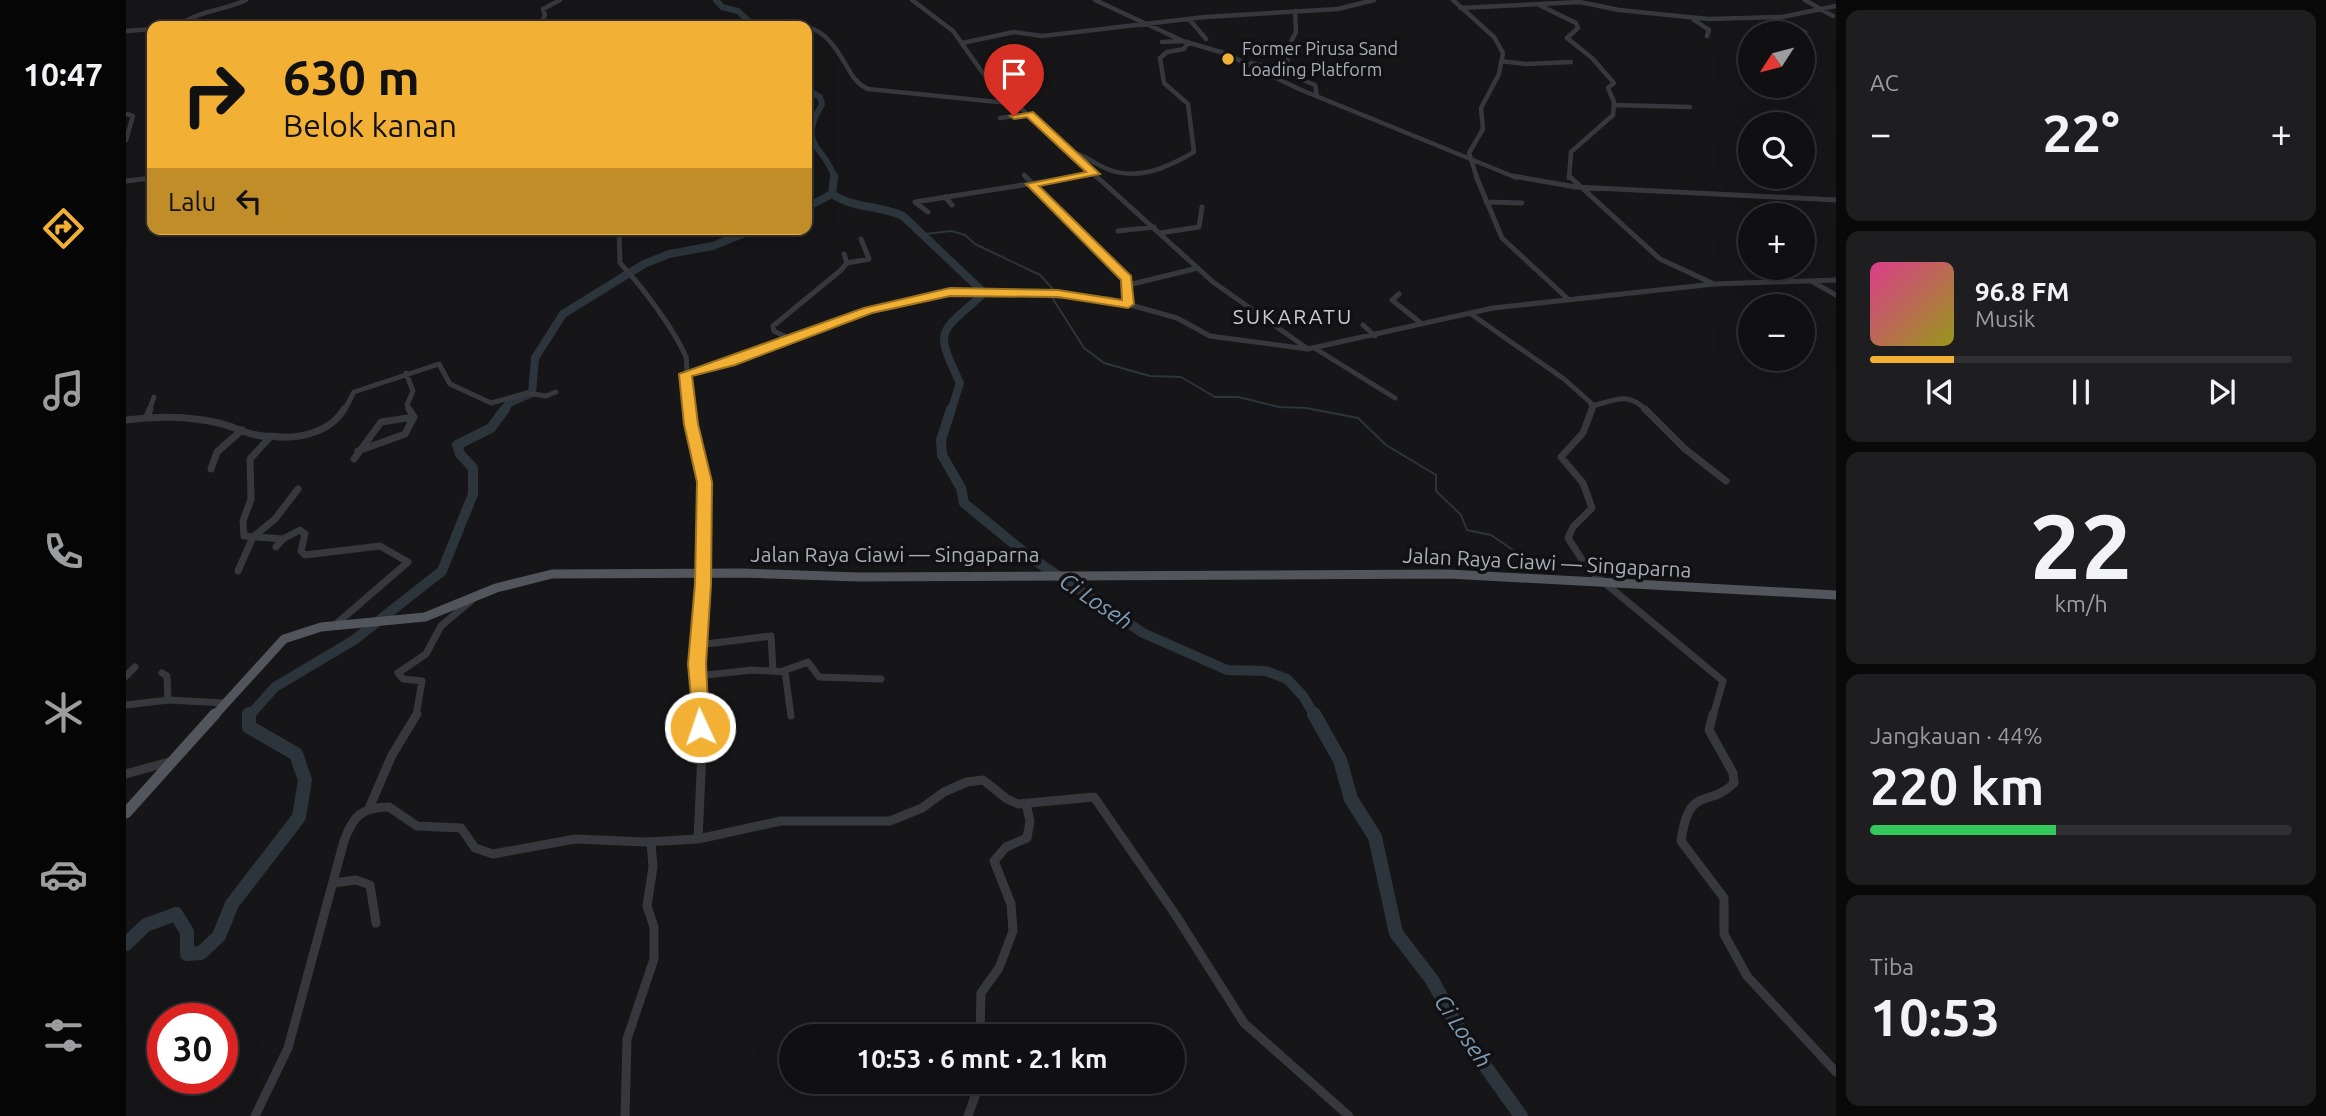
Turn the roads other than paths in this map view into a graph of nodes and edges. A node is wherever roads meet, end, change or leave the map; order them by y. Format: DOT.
graph roads {
  1 [pos="246,0"];
  2 [pos="560,0"];
  3 [pos="912,0"];
  4 [pos="1095,0"];
  5 [pos="1374,0"];
  6 [pos="1453,0"];
  7 [pos="1805,0"];
  8 [pos="1323,1"];
  9 [pos="1541,6"];
  10 [pos="1834,7"];
  11 [pos="1460,8"];
  12 [pos="1651,8"];
  13 [pos="1816,8"];
  14 [pos="1326,9"];
  15 [pos="1295,11"];
  16 [pos="1655,13"];
  17 [pos="1279,15"];
  18 [pos="1833,16"];
  19 [pos="1771,18"];
  20 [pos="1189,19"];
  21 [pos="1698,19"];
  22 [pos="185,21"];
  23 [pos="542,21"];
  24 [pos="1778,21"];
  25 [pos="1148,23"];
  26 [pos="1284,23"];
  27 [pos="812,27"];
  28 [pos="147,29"];
  29 [pos="126,31"];
  30 [pos="1707,36"];
  31 [pos="1206,39"];
  32 [pos="1185,41"];
  33 [pos="962,43"];
  34 [pos="1163,43"];
  35 [pos="1501,61"];
  36 [pos="1571,62"];
  37 [pos="1247,63"];
  38 [pos="1271,68"];
  39 [pos="1317,96"];
  40 [pos="1019,104"];
  41 [pos="1614,105"];
  42 [pos="134,106"];
  43 [pos="1690,107"];
  44 [pos="128,114"];
  45 [pos="1029,114"];
  46 [pos="1000,118"];
  47 [pos="126,140"];
  48 [pos="1070,152"];
  49 [pos="1472,160"];
  50 [pos="1094,174"];
  51 [pos="1024,175"];
  52 [pos="147,179"];
  53 [pos="126,181"];
  54 [pos="1031,184"];
  55 [pos="1576,187"];
  56 [pos="945,197"];
  57 [pos="1836,200"];
  58 [pos="1486,202"];
  59 [pos="1522,203"];
  60 [pos="952,205"];
  61 [pos="1202,207"];
  62 [pos="928,212"];
  63 [pos="1154,227"];
  64 [pos="1118,231"];
  65 [pos="1160,233"];
  66 [pos="619,235"];
  67 [pos="861,239"];
  68 [pos="844,254"];
  69 [pos="847,263"];
  70 [pos="1198,268"];
  71 [pos="1812,281"];
  72 [pos="1836,281"];
  73 [pos="1714,284"];
  74 [pos="1128,285"];
  75 [pos="1399,294"];
  76 [pos="1836,295"];
  77 [pos="1568,299"];
  78 [pos="1128,304"];
  79 [pos="1471,314"];
  80 [pos="1422,324"];
  81 [pos="1363,325"];
  82 [pos="1375,336"];
  83 [pos="790,339"];
  84 [pos="1312,349"];
  85 [pos="406,373"];
  86 [pos="685,374"];
  87 [pos="556,392"];
  88 [pos="154,397"];
  89 [pos="1395,398"];
  90 [pos="1592,406"];
  91 [pos="147,416"];
  92 [pos="414,417"];
  93 [pos="126,420"];
  94 [pos="242,430"];
  95 [pos="271,436"];
  96 [pos="211,469"];
  97 [pos="1726,481"];
  98 [pos="298,489"];
  99 [pos="253,537"];
  100 [pos="283,539"];
  101 [pos="276,547"];
  102 [pos="238,571"];
  103 [pos="703,574"];
  104 [pos="1607,583"];
  105 [pos="1836,594"];
  106 [pos="477,597"];
  107 [pos="335,625"];
  108 [pos="698,645"];
  109 [pos="135,667"];
  110 [pos="772,671"];
  111 [pos="783,671"];
  112 [pos="162,673"];
  113 [pos="126,676"];
  114 [pos="697,676"];
  115 [pos="881,679"];
  116 [pos="168,699"];
  117 [pos="226,703"];
  118 [pos="126,705"];
  119 [pos="791,716"];
  120 [pos="175,760"];
  121 [pos="126,774"];
  122 [pos="1026,804"];
  123 [pos="370,806"];
  124 [pos="126,813"];
  125 [pos="698,839"];
  126 [pos="650,842"];
  127 [pos="333,883"];
  128 [pos="376,923"];
  129 [pos="981,1024"];
  130 [pos="1836,1072"];
  131 [pos="976,1094"];
  132 [pos="256,1116"];
  133 [pos="625,1116"];
  134 [pos="968,1116"];
  135 [pos="1349,1116"];
  1 -- 22 [label="street"];
  2 -- 23 [label="street"];
  3 -- 33 [label="street"];
  4 -- 25 [label="street"];
  5 -- 14 [label="street"];
  6 -- 11 [label="street"];
  7 -- 13 [label="street"];
  8 -- 14 [label="street"];
  9 -- 11 [label="street"];
  9 -- 16 [label="street"];
  9 -- 41 [label="street"];
  10 -- 13 [label="street"];
  11 -- 35 [label="street"];
  12 -- 16 [label="street"];
  13 -- 18 [label="street"];
  13 -- 19 [label="street"];
  14 -- 15 [label="street"];
  15 -- 17 [label="street"];
  15 -- 38 [label="street"];
  16 -- 21 [label="street"];
  17 -- 20 [label="street"];
  17 -- 26 [label="street"];
  19 -- 21 [label="street"];
  19 -- 24 [label="street"];
  20 -- 25 [label="street"];
  20 -- 31 [label="street"];
  21 -- 30 [label="street"];
  25 -- 32 [label="street"];
  25 -- 33 [label="street"];
  27 -- 40 [label="street"];
  28 -- 29 [label="street"];
  32 -- 34 [label="street"];
  32 -- 37 [label="street"];
  32 -- 48 [label="street"];
  33 -- 40 [label="street"];
  35 -- 36 [label="street"];
  35 -- 49 [label="street"];
  37 -- 38 [label="street"];
  37 -- 39 [label="street"];
  38 -- 39 [label="street"];
  39 -- 49 [label="street"];
  40 -- 45 [label="street"];
  41 -- 43 [label="street"];
  41 -- 55 [label="street"];
  42 -- 44 [label="street"];
  44 -- 47 [label="street"];
  45 -- 46 [label="street"];
  45 -- 48 [label="street"];
  48 -- 50 [label="street"];
  49 -- 55 [label="street"];
  49 -- 58 [label="street"];
  50 -- 54 [label="street"];
  50 -- 63 [label="street"];
  51 -- 54 [label="street"];
  52 -- 53 [label="street"];
  54 -- 56 [label="street"];
  54 -- 74 [label="street"];
  55 -- 57 [label="street"];
  55 -- 73 [label="street"];
  56 -- 60 [label="street"];
  56 -- 62 [label="street"];
  58 -- 59 [label="street"];
  58 -- 77 [label="street"];
  61 -- 65 [label="street"];
  63 -- 64 [label="street"];
  63 -- 65 [label="street"];
  65 -- 70 [label="street"];
  66 -- 86 [label="street"];
  67 -- 69 [label="street"];
  68 -- 69 [label="street"];
  69 -- 83 [label="street"];
  70 -- 74 [label="street"];
  70 -- 84 [label="street"];
  71 -- 72 [label="street"];
  71 -- 73 [label="street"];
  71 -- 76 [label="street"];
  73 -- 77 [label="street"];
  74 -- 78 [label="street"];
  75 -- 80 [label="street"];
  77 -- 79 [label="street"];
  78 -- 83 [label="street"];
  78 -- 84 [label="street"];
  79 -- 80 [label="street"];
  79 -- 90 [label="street"];
  80 -- 82 [label="street"];
  81 -- 82 [label="street"];
  82 -- 84 [label="street"];
  83 -- 86 [label="street"];
  84 -- 89 [label="street"];
  85 -- 87 [label="street"];
  85 -- 92 [label="street"];
  85 -- 95 [label="street"];
  86 -- 103 [label="street"];
  88 -- 91 [label="street"];
  90 -- 97 [label="street"];
  90 -- 104 [label="street"];
  91 -- 93 [label="street"];
  91 -- 94 [label="street"];
  92 -- 92 [label="street"];
  94 -- 95 [label="street"];
  94 -- 96 [label="street"];
  95 -- 99 [label="street"];
  98 -- 99 [label="street"];
  99 -- 100 [label="street"];
  99 -- 102 [label="street"];
  100 -- 101 [label="street"];
  100 -- 107 [label="street"];
  103 -- 104 [label="main road, Jalan Raya Ciawi — Singaparna"];
  103 -- 106 [label="main road, Jalan Raya Ciawi — Singaparna"];
  103 -- 108 [label="street"];
  104 -- 105 [label="main road, Jalan Raya Ciawi — Singaparna"];
  104 -- 130 [label="street"];
  106 -- 107 [label="main road, Jalan Raya Ciawi — Singaparna"];
  106 -- 123 [label="street"];
  107 -- 117 [label="main road, Jalan Raya Ciawi — Singaparna"];
  108 -- 110 [label="street"];
  108 -- 114 [label="street"];
  109 -- 113 [label="street"];
  110 -- 111 [label="street"];
  110 -- 114 [label="street"];
  111 -- 115 [label="street"];
  111 -- 119 [label="street"];
  112 -- 116 [label="street"];
  114 -- 125 [label="street"];
  116 -- 117 [label="street"];
  116 -- 118 [label="street"];
  117 -- 120 [label="main road, Jalan Raya Ciawi — Singaparna"];
  120 -- 121 [label="street"];
  120 -- 124 [label="main road, Jalan Raya Ciawi — Singaparna"];
  122 -- 125 [label="street"];
  122 -- 129 [label="street"];
  122 -- 135 [label="street"];
  123 -- 126 [label="street"];
  123 -- 127 [label="street"];
  125 -- 126 [label="street"];
  126 -- 133 [label="street"];
  127 -- 128 [label="street"];
  127 -- 132 [label="street"];
  131 -- 134 [label="street"];
}
